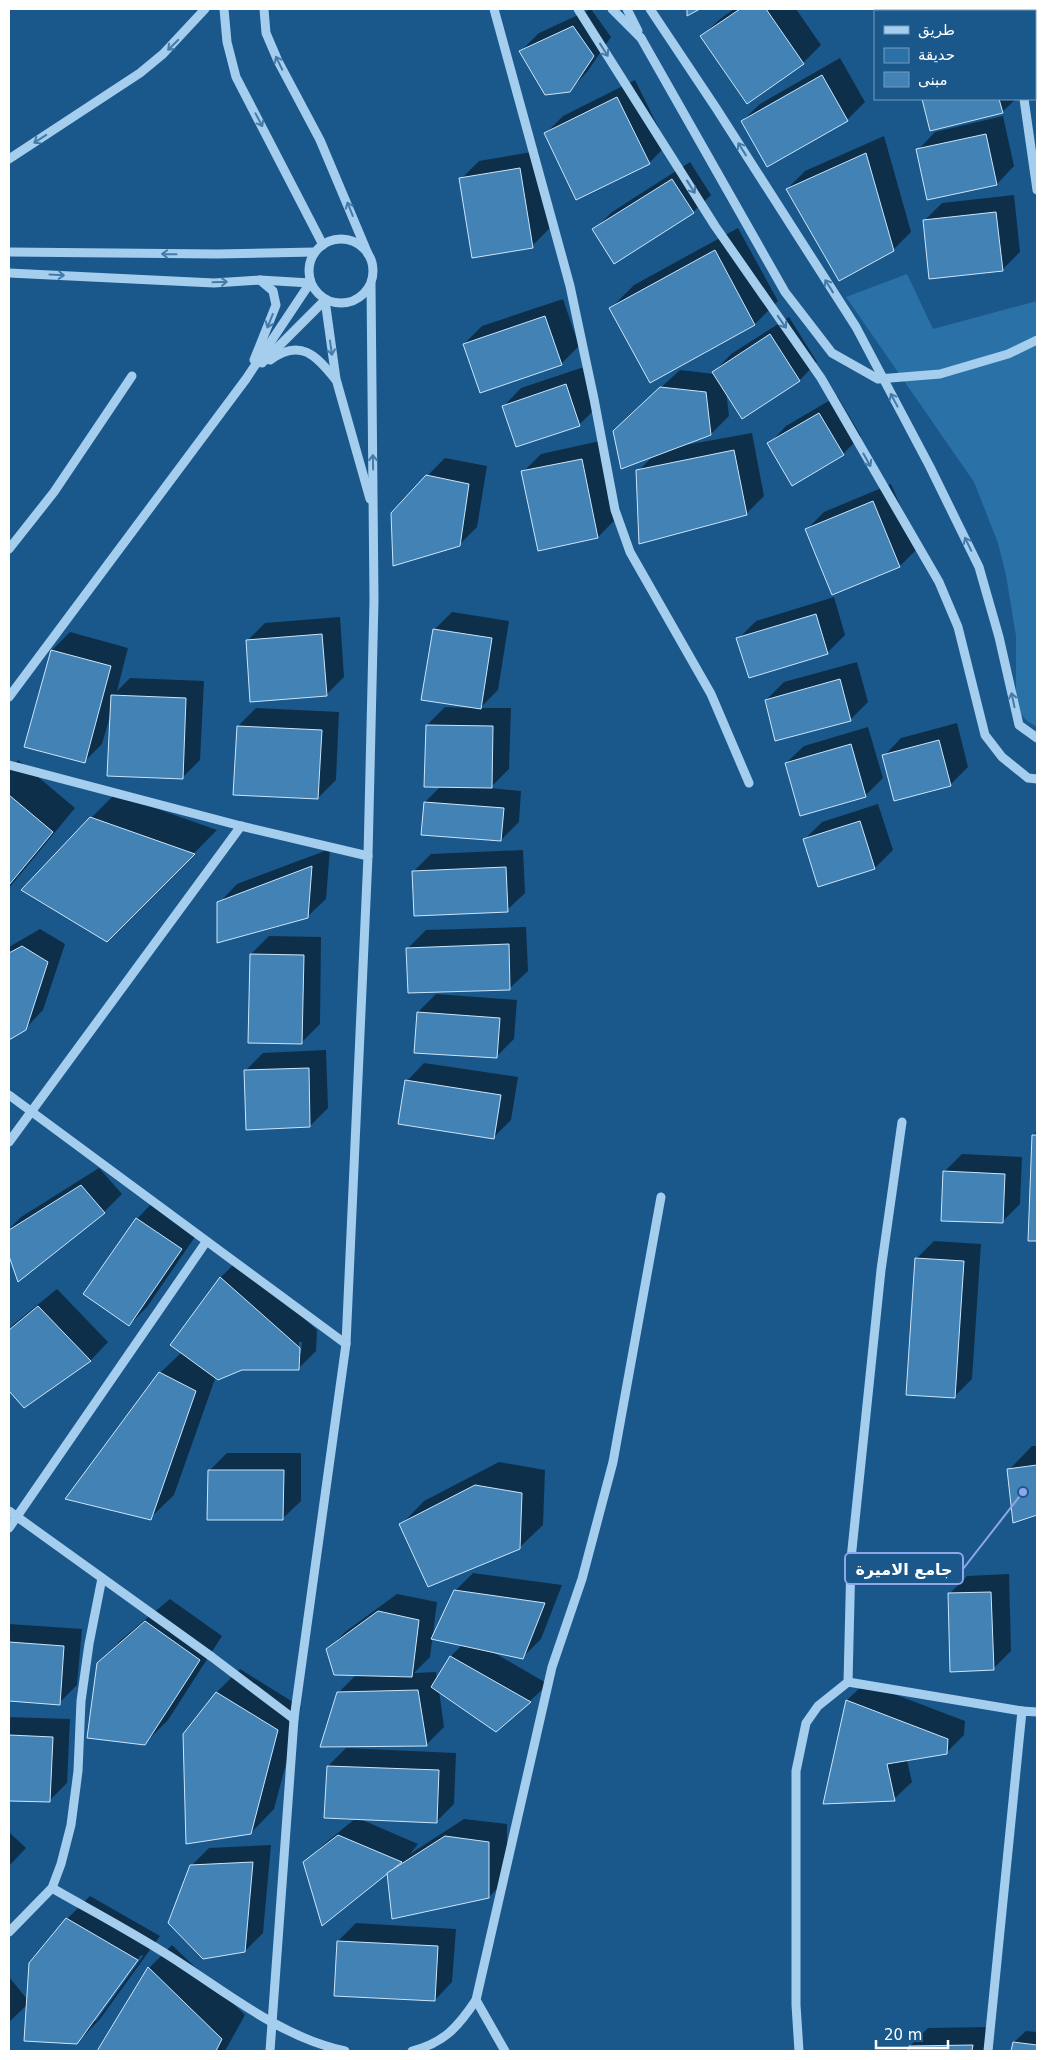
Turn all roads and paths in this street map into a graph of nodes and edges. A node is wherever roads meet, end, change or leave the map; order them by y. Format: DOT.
graph roads {
  1 [pos="205,9"];
  2 [pos="224,9"];
  3 [pos="264,9"];
  4 [pos="494,9"];
  5 [pos="578,9"];
  6 [pos="612,9"];
  7 [pos="627,9"];
  8 [pos="650,9"];
  9 [pos="641,38"];
  10 [pos="1024,100"];
  11 [pos="9,159"];
  12 [pos="1037,190"];
  13 [pos="323,245"];
  14 [pos="9,252"];
  15 [pos="315,252"];
  16 [pos="368,254"];
  17 [pos="9,273"];
  18 [pos="260,280"];
  19 [pos="310,282"];
  20 [pos="371,284"];
  21 [pos="325,300"];
  22 [pos="1037,340"];
  23 [pos="132,376"];
  24 [pos="246,379"];
  25 [pos="336,379"];
  26 [pos="374,510"];
  27 [pos="9,549"];
  28 [pos="9,697"];
  29 [pos="1037,738"];
  30 [pos="9,765"];
  31 [pos="1037,779"];
  32 [pos="749,783"];
  33 [pos="241,826"];
  34 [pos="368,856"];
  35 [pos="9,1095"];
  36 [pos="30,1110"];
  37 [pos="902,1122"];
  38 [pos="9,1142"];
  39 [pos="661,1198"];
  40 [pos="206,1242"];
  41 [pos="346,1344"];
  42 [pos="13,1514"];
  43 [pos="9,1528"];
  44 [pos="102,1578"];
  45 [pos="848,1682"];
  46 [pos="1022,1711"];
  47 [pos="1037,1712"];
  48 [pos="294,1719"];
  49 [pos="52,1888"];
  50 [pos="9,1932"];
  51 [pos="476,2000"];
  52 [pos="273,2024"];
  53 [pos="424,2050"];
  54 [pos="270,2051"];
  55 [pos="345,2051"];
  56 [pos="412,2051"];
  57 [pos="505,2051"];
  58 [pos="799,2051"];
  59 [pos="988,2051"];
  1 -- 11 [label="street, one-way"];
  2 -- 13 [label="street, one-way"];
  16 -- 3 [label="street, one-way"];
  4 -- 32 [label="street"];
  5 -- 31 [label="street, one-way"];
  6 -- 9 [label="street"];
  7 -- 9 [label="street"];
  29 -- 8 [label="street, one-way"];
  9 -- 22 [label="street, bridge"];
  10 -- 12 [label="street"];
  13 -- 15 [label="street"];
  13 -- 16 [label="street"];
  15 -- 14 [label="street, one-way"];
  15 -- 19 [label="street"];
  16 -- 20 [label="street"];
  17 -- 18 [label="street, one-way"];
  18 -- 19 [label="street"];
  18 -- 24 [label="street, one-way"];
  19 -- 21 [label="street"];
  19 -- 24 [label="street"];
  20 -- 21 [label="street"];
  26 -- 20 [label="street, one-way"];
  21 -- 24 [label="street"];
  21 -- 25 [label="street, one-way"];
  23 -- 27 [label="street"];
  24 -- 25 [label="street"];
  24 -- 28 [label="street"];
  25 -- 26 [label="street"];
  26 -- 34 [label="street"];
  30 -- 33 [label="street"];
  33 -- 34 [label="street"];
  33 -- 36 [label="street"];
  34 -- 41 [label="street"];
  35 -- 36 [label="street"];
  36 -- 38 [label="street"];
  36 -- 40 [label="street"];
  37 -- 45 [label="street"];
  39 -- 51 [label="street"];
  40 -- 41 [label="street"];
  40 -- 42 [label="street"];
  41 -- 48 [label="street"];
  42 -- 43 [label="street"];
  42 -- 44 [label="street"];
  44 -- 48 [label="street"];
  44 -- 49 [label="street"];
  45 -- 46 [label="street"];
  45 -- 58 [label="street"];
  46 -- 47 [label="street"];
  46 -- 59 [label="street"];
  48 -- 52 [label="street"];
  49 -- 50 [label="street"];
  49 -- 52 [label="street"];
  51 -- 53 [label="street"];
  51 -- 57 [label="street"];
  52 -- 54 [label="street"];
  52 -- 55 [label="street"];
  53 -- 56 [label="street"];
}
